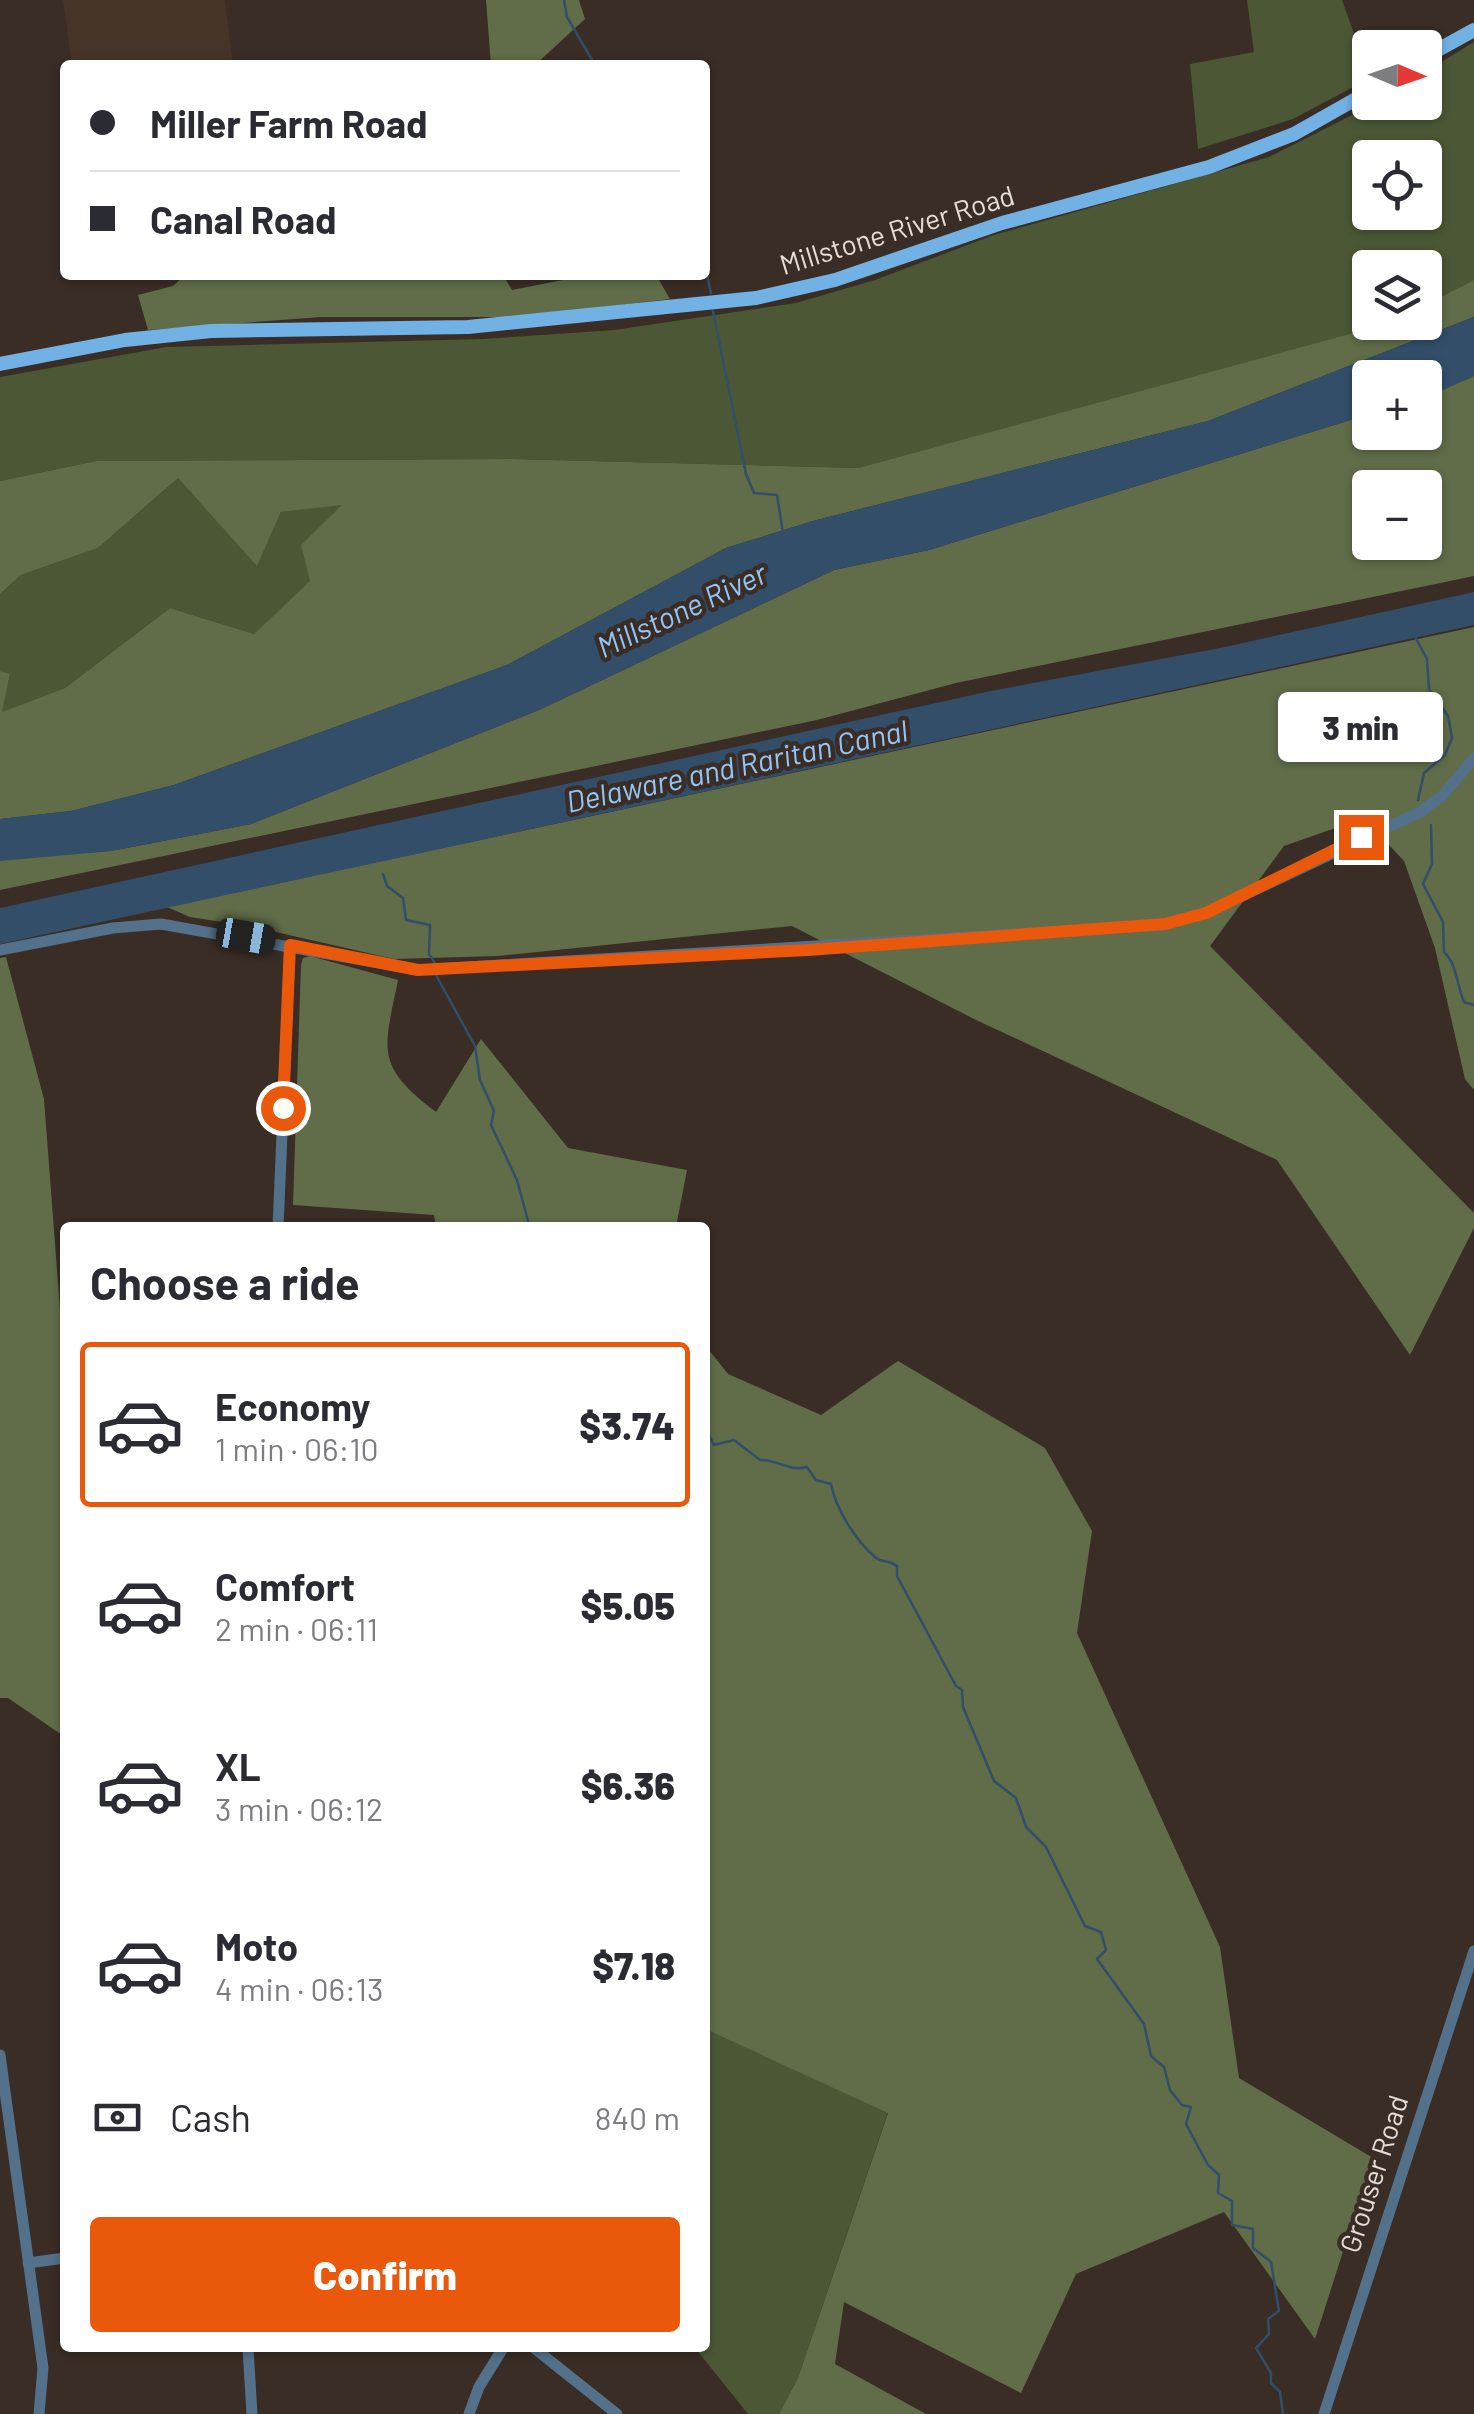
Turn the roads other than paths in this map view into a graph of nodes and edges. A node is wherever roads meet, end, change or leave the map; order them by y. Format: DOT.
graph roads {
  1 [pos="1474,30"];
  2 [pos="1442,48"];
  3 [pos="1352,100"];
  4 [pos="0,364"];
  5 [pos="1474,758"];
  6 [pos="290,945"];
  7 [pos="0,950"];
  8 [pos="278,1222"];
  9 [pos="1474,1951"];
  10 [pos="0,2055"];
  11 [pos="2,2093"];
  12 [pos="60,2259"];
  13 [pos="28,2263"];
  14 [pos="248,2352"];
  15 [pos="501,2352"];
  16 [pos="539,2352"];
  17 [pos="38,2414"];
  18 [pos="252,2414"];
  19 [pos="470,2414"];
  20 [pos="617,2414"];
  21 [pos="1324,2414"];
  1 -- 2 [label="main road"];
  3 -- 4 [label="main road, Millstone River Road"];
  5 -- 6 [label="street"];
  6 -- 7 [label="street"];
  6 -- 8 [label="street"];
  9 -- 21 [label="street, Grouser Road"];
  10 -- 11 [label="street"];
  11 -- 13 [label="street"];
  12 -- 13 [label="street"];
  13 -- 17 [label="street"];
  14 -- 18 [label="street"];
  15 -- 19 [label="street"];
  16 -- 20 [label="street"];
}
